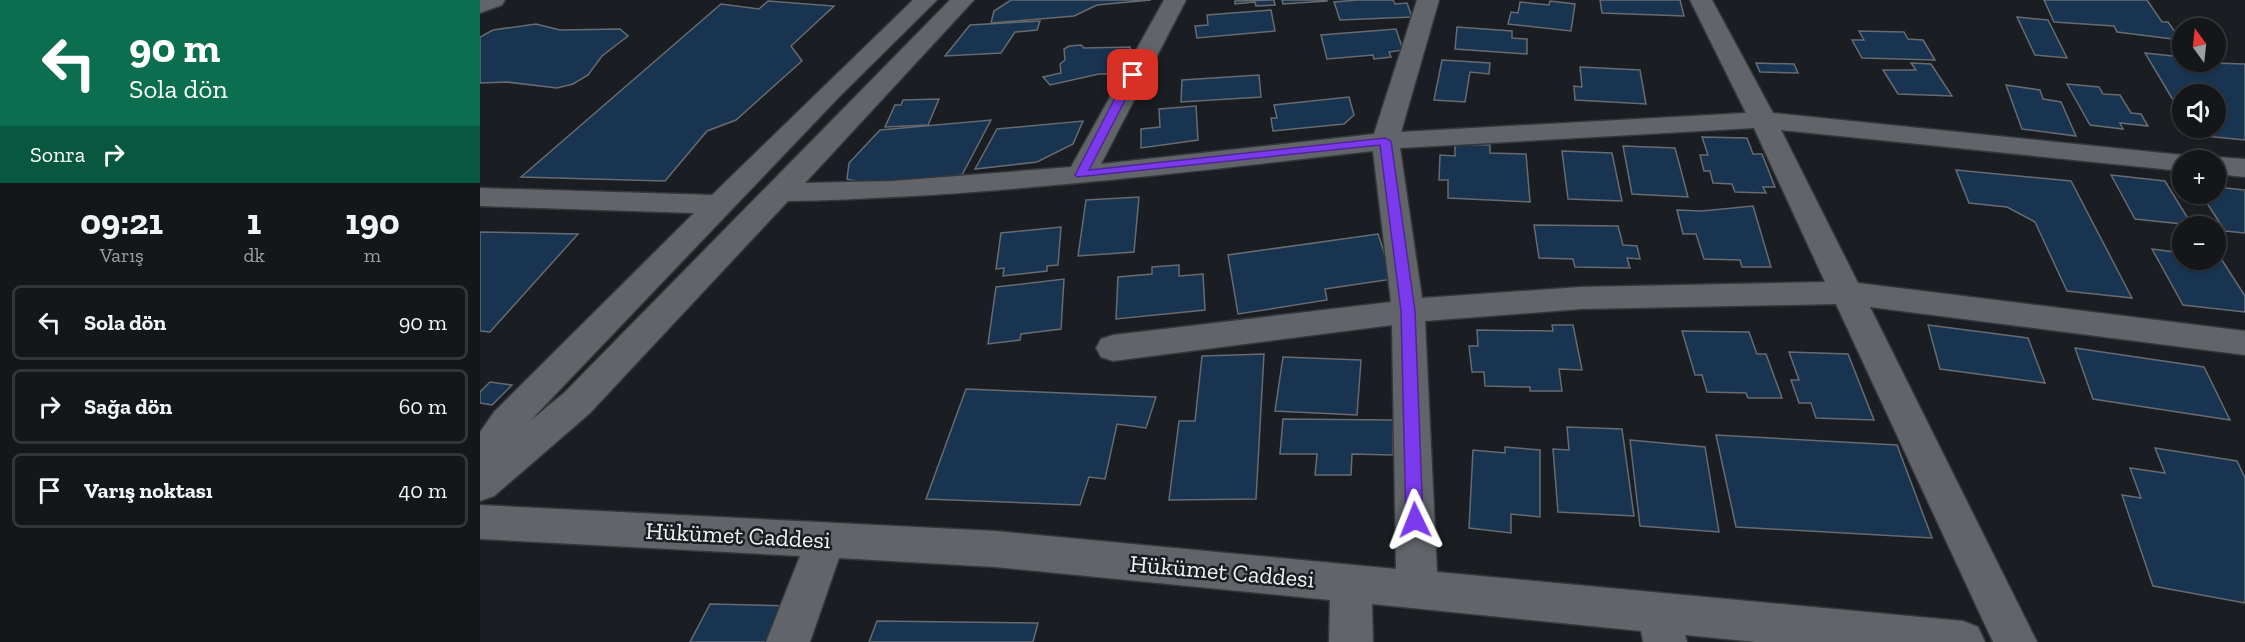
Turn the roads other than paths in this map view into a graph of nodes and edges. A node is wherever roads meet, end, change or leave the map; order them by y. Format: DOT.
graph roads {
  1 [pos="926,0"];
  2 [pos="963,0"];
  3 [pos="1175,0"];
  4 [pos="1428,0"];
  5 [pos="1701,0"];
  6 [pos="1763,120"];
  7 [pos="1385,141"];
  8 [pos="2172,162"];
  9 [pos="2226,167"];
  10 [pos="2245,168"];
  11 [pos="1081,175"];
  12 [pos="780,192"];
  13 [pos="480,197"];
  14 [pos="719,205"];
  15 [pos="1847,294"];
  16 [pos="1408,311"];
  17 [pos="2245,342"];
  18 [pos="1113,348"];
  19 [pos="480,461"];
  20 [pos="480,485"];
  21 [pos="480,522"];
  22 [pos="826,540"];
  23 [pos="1351,583"];
  24 [pos="1417,590"];
  25 [pos="1662,627"];
  26 [pos="788,642"];
  27 [pos="1351,642"];
  28 [pos="1963,642"];
  29 [pos="2015,642"];
  1 -- 14 [label="street"];
  2 -- 12 [label="street"];
  3 -- 11 [label="street"];
  4 -- 7 [label="street"];
  5 -- 6 [label="street"];
  6 -- 7 [label="street"];
  6 -- 8 [label="street"];
  6 -- 15 [label="street"];
  7 -- 11 [label="street"];
  7 -- 16 [label="street"];
  9 -- 10 [label="street"];
  11 -- 12 [label="street"];
  12 -- 20 [label="street"];
  13 -- 14 [label="street"];
  14 -- 19 [label="street"];
  15 -- 16 [label="street"];
  15 -- 17 [label="street"];
  15 -- 29 [label="street"];
  16 -- 18 [label="street"];
  16 -- 24 [label="street"];
  21 -- 22 [label="street, Hükümet Caddesi"];
  22 -- 23 [label="street, Hükümet Caddesi"];
  22 -- 26 [label="street"];
  23 -- 24 [label="street, Hükümet Caddesi"];
  23 -- 27 [label="street"];
  24 -- 25 [label="street, Hükümet Caddesi"];
  25 -- 28 [label="street, Hükümet Caddesi"];
}
